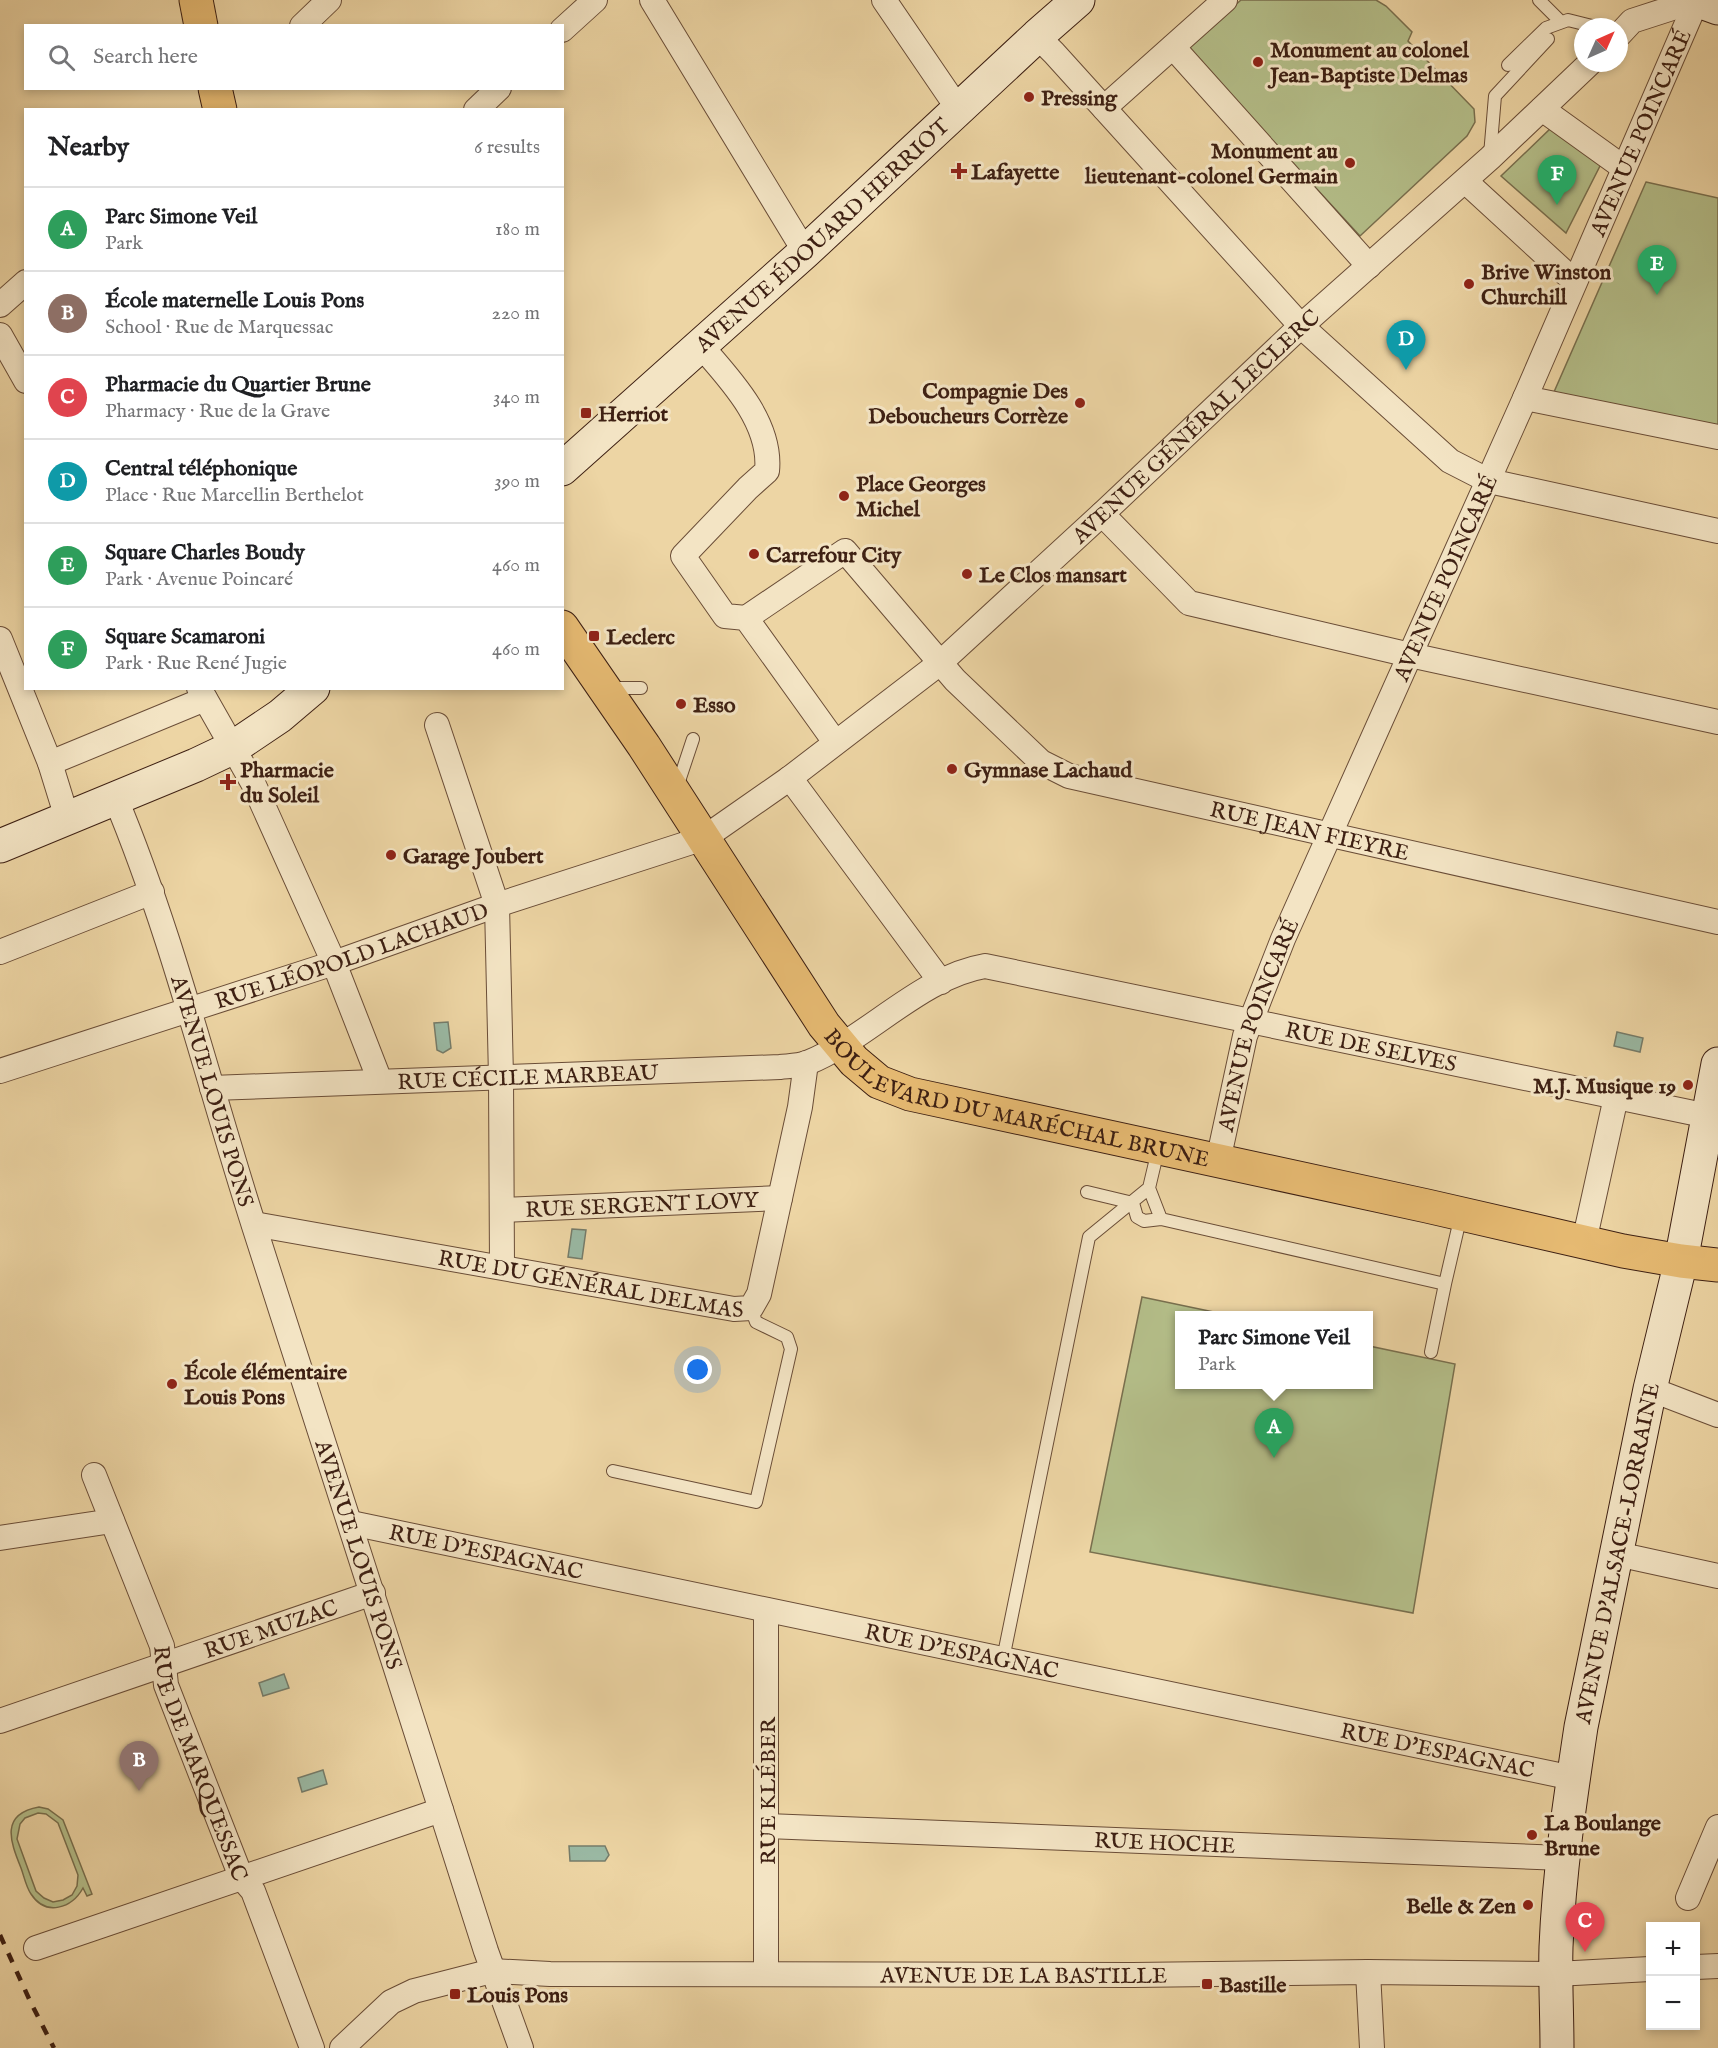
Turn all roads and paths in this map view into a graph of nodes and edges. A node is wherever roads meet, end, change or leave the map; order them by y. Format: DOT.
graph roads {
  1 [pos="196,0"];
  2 [pos="329,0"];
  3 [pos="595,0"];
  4 [pos="652,0"];
  5 [pos="884,0"];
  6 [pos="1078,0"];
  7 [pos="1225,0"];
  8 [pos="1539,0"];
  9 [pos="1696,0"];
  10 [pos="1718,8"];
  11 [pos="1561,22"];
  12 [pos="1574,22"];
  13 [pos="1628,23"];
  14 [pos="201,24"];
  15 [pos="304,24"];
  16 [pos="564,28"];
  17 [pos="1037,36"];
  18 [pos="1548,39"];
  19 [pos="1173,47"];
  20 [pos="1508,65"];
  21 [pos="1581,72"];
  22 [pos="497,90"];
  23 [pos="478,108"];
  24 [pos="1104,108"];
  25 [pos="1542,109"];
  26 [pos="958,110"];
  27 [pos="1490,158"];
  28 [pos="1624,168"];
  29 [pos="1465,181"];
  30 [pos="805,252"];
  31 [pos="1369,266"];
  32 [pos="1574,281"];
  33 [pos="24,284"];
  34 [pos="0,305"];
  35 [pos="1300,326"];
  36 [pos="0,336"];
  37 [pos="701,346"];
  38 [pos="24,378"];
  39 [pos="1526,398"];
  40 [pos="1718,437"];
  41 [pos="564,467"];
  42 [pos="1489,481"];
  43 [pos="1102,514"];
  44 [pos="1718,531"];
  45 [pos="746,618"];
  46 [pos="564,630"];
  47 [pos="0,639"];
  48 [pos="1410,655"];
  49 [pos="940,663"];
  50 [pos="605,688"];
  51 [pos="641,688"];
  52 [pos="311,690"];
  53 [pos="202,694"];
  54 [pos="1718,722"];
  55 [pos="437,725"];
  56 [pos="693,739"];
  57 [pos="835,742"];
  58 [pos="234,747"];
  59 [pos="50,763"];
  60 [pos="789,778"];
  61 [pos="675,794"];
  62 [pos="115,798"];
  63 [pos="67,818"];
  64 [pos="1329,833"];
  65 [pos="704,838"];
  66 [pos="0,846"];
  67 [pos="152,892"];
  68 [pos="497,906"];
  69 [pos="1718,922"];
  70 [pos="0,952"];
  71 [pos="334,963"];
  72 [pos="941,982"];
  73 [pos="190,1010"];
  74 [pos="1251,1021"];
  75 [pos="840,1045"];
  76 [pos="806,1064"];
  77 [pos="1718,1064"];
  78 [pos="0,1071"];
  79 [pos="501,1077"];
  80 [pos="380,1081"];
  81 [pos="212,1088"];
  82 [pos="1616,1097"];
  83 [pos="1708,1116"];
  84 [pos="1158,1149"];
  85 [pos="1218,1161"];
  86 [pos="1149,1188"];
  87 [pos="1087,1192"];
  88 [pos="780,1198"];
  89 [pos="1133,1203"];
  90 [pos="502,1210"];
  91 [pos="1462,1214"];
  92 [pos="1161,1219"];
  93 [pos="254,1224"];
  94 [pos="1584,1242"];
  95 [pos="1681,1262"];
  96 [pos="1718,1265"];
  97 [pos="502,1267"];
  98 [pos="1445,1284"];
  99 [pos="751,1308"];
  100 [pos="1431,1352"];
  101 [pos="1650,1389"];
  102 [pos="1718,1415"];
  103 [pos="613,1471"];
  104 [pos="94,1474"];
  105 [pos="112,1521"];
  106 [pos="351,1523"];
  107 [pos="0,1538"];
  108 [pos="1617,1554"];
  109 [pos="1718,1576"];
  110 [pos="373,1593"];
  111 [pos="766,1610"];
  112 [pos="1003,1659"];
  113 [pos="164,1665"];
  114 [pos="0,1721"];
  115 [pos="1573,1778"];
  116 [pos="441,1810"];
  117 [pos="767,1826"];
  118 [pos="1718,1827"];
  119 [pos="1563,1858"];
  120 [pos="241,1877"];
  121 [pos="1688,1898"];
  122 [pos="36,1948"];
  123 [pos="1718,1966"];
  124 [pos="1700,1967"];
  125 [pos="1646,1969"];
  126 [pos="492,1971"];
  127 [pos="1368,1971"];
  128 [pos="766,1973"];
  129 [pos="1556,1974"];
  130 [pos="1718,1980"];
  131 [pos="1718,1988"];
  132 [pos="312,2048"];
  133 [pos="342,2048"];
  134 [pos="521,2048"];
  135 [pos="1372,2048"];
  136 [pos="1557,2048"];
  1 -- 14 [label="main road"];
  2 -- 15 [label="street"];
  3 -- 16 [label="street"];
  4 -- 30 [label="street"];
  5 -- 26 [label="street"];
  6 -- 17 [label="main road, AVENUE ÉDOUARD HERRIOT"];
  7 -- 19 [label="street"];
  8 -- 11 [label="lane"];
  9 -- 10 [label="main road"];
  9 -- 13 [label="street"];
  9 -- 28 [label="street, AVENUE POINCARÉ"];
  11 -- 12 [label="lane"];
  11 -- 20 [label="lane"];
  17 -- 24 [label="street"];
  17 -- 26 [label="main road, AVENUE ÉDOUARD HERRIOT"];
  18 -- 27 [label="lane"];
  19 -- 24 [label="street"];
  19 -- 31 [label="street"];
  21 -- 25 [label="street, AVENUE GÉNÉRAL LECLERC"];
  22 -- 23 [label="street"];
  24 -- 35 [label="street"];
  25 -- 27 [label="street, AVENUE GÉNÉRAL LECLERC"];
  25 -- 28 [label="street"];
  26 -- 30 [label="main road, AVENUE ÉDOUARD HERRIOT"];
  27 -- 29 [label="street, AVENUE GÉNÉRAL LECLERC"];
  28 -- 32 [label="street, AVENUE POINCARÉ"];
  29 -- 31 [label="street, AVENUE GÉNÉRAL LECLERC"];
  29 -- 32 [label="street"];
  30 -- 37 [label="main road, AVENUE ÉDOUARD HERRIOT"];
  31 -- 35 [label="street, AVENUE GÉNÉRAL LECLERC"];
  32 -- 39 [label="street, AVENUE POINCARÉ"];
  33 -- 34 [label="street"];
  35 -- 42 [label="street"];
  35 -- 43 [label="street, AVENUE GÉNÉRAL LECLERC"];
  36 -- 38 [label="street"];
  37 -- 41 [label="main road, AVENUE ÉDOUARD HERRIOT"];
  37 -- 45 [label="street"];
  39 -- 40 [label="street"];
  39 -- 42 [label="street, AVENUE POINCARÉ"];
  42 -- 44 [label="street"];
  42 -- 48 [label="street, AVENUE POINCARÉ"];
  43 -- 48 [label="street"];
  43 -- 49 [label="street, AVENUE GÉNÉRAL LECLERC"];
  45 -- 49 [label="street, RUE JEAN FIEYRE"];
  45 -- 57 [label="street"];
  46 -- 50 [label="main road, BOULEVARD DU MARÉCHAL BRUNE"];
  47 -- 59 [label="street"];
  48 -- 54 [label="street"];
  48 -- 64 [label="street, AVENUE POINCARÉ"];
  49 -- 57 [label="street, AVENUE GÉNÉRAL LECLERC"];
  49 -- 64 [label="street, RUE JEAN FIEYRE"];
  50 -- 51 [label="lane"];
  50 -- 61 [label="main road, BOULEVARD DU MARÉCHAL BRUNE"];
  52 -- 58 [label="main road"];
  53 -- 58 [label="street"];
  53 -- 59 [label="street"];
  55 -- 68 [label="street"];
  56 -- 61 [label="lane"];
  57 -- 60 [label="street, AVENUE GÉNÉRAL LECLERC"];
  58 -- 62 [label="main road"];
  58 -- 71 [label="street"];
  59 -- 63 [label="street"];
  60 -- 65 [label="street, AVENUE GÉNÉRAL LECLERC"];
  60 -- 72 [label="street"];
  61 -- 65 [label="main road, BOULEVARD DU MARÉCHAL BRUNE"];
  62 -- 63 [label="main road"];
  62 -- 67 [label="street, AVENUE LOUIS PONS"];
  63 -- 66 [label="main road"];
  64 -- 69 [label="street, RUE JEAN FIEYRE"];
  64 -- 74 [label="street, AVENUE POINCARÉ"];
  65 -- 68 [label="street, RUE LÉOPOLD LACHAUD"];
  65 -- 75 [label="main road, BOULEVARD DU MARÉCHAL BRUNE"];
  67 -- 70 [label="street"];
  67 -- 73 [label="street, AVENUE LOUIS PONS"];
  68 -- 71 [label="street, RUE LÉOPOLD LACHAUD"];
  68 -- 79 [label="street"];
  71 -- 73 [label="street, RUE LÉOPOLD LACHAUD"];
  71 -- 80 [label="street"];
  72 -- 74 [label="street, RUE DE SELVES"];
  72 -- 75 [label="street, RUE DE SELVES"];
  73 -- 78 [label="street, RUE LÉOPOLD LACHAUD"];
  73 -- 81 [label="street, AVENUE LOUIS PONS"];
  74 -- 82 [label="street, RUE DE SELVES"];
  74 -- 85 [label="street, AVENUE POINCARÉ"];
  75 -- 76 [label="street, RUE CÉCILE MARBEAU"];
  75 -- 84 [label="main road, BOULEVARD DU MARÉCHAL BRUNE"];
  76 -- 79 [label="street, RUE CÉCILE MARBEAU"];
  76 -- 88 [label="street, RUE DU GÉNÉRAL DELMAS"];
  77 -- 83 [label="main road, AVENUE D'ALSACE-LORRAINE"];
  79 -- 80 [label="street, RUE CÉCILE MARBEAU"];
  79 -- 90 [label="street"];
  80 -- 81 [label="street, RUE CÉCILE MARBEAU"];
  81 -- 93 [label="street, AVENUE LOUIS PONS"];
  82 -- 83 [label="street, RUE DE SELVES"];
  82 -- 94 [label="street"];
  83 -- 95 [label="main road, AVENUE D'ALSACE-LORRAINE"];
  84 -- 85 [label="main road, BOULEVARD DU MARÉCHAL BRUNE"];
  84 -- 86 [label="lane"];
  85 -- 91 [label="main road, BOULEVARD DU MARÉCHAL BRUNE"];
  86 -- 89 [label="lane"];
  86 -- 92 [label="lane"];
  87 -- 89 [label="lane"];
  88 -- 90 [label="street, RUE SERGENT LOVY"];
  88 -- 99 [label="street, RUE DU GÉNÉRAL DELMAS"];
  89 -- 92 [label="lane"];
  89 -- 112 [label="lane"];
  90 -- 97 [label="street"];
  91 -- 94 [label="main road, BOULEVARD DU MARÉCHAL BRUNE"];
  91 -- 98 [label="lane"];
  92 -- 98 [label="lane"];
  93 -- 97 [label="street, RUE DU GÉNÉRAL DELMAS"];
  93 -- 106 [label="street, AVENUE LOUIS PONS"];
  94 -- 95 [label="main road, BOULEVARD DU MARÉCHAL BRUNE"];
  95 -- 96 [label="main road, BOULEVARD DU MARÉCHAL BRUNE"];
  95 -- 101 [label="main road, AVENUE D'ALSACE-LORRAINE"];
  97 -- 99 [label="street, RUE DU GÉNÉRAL DELMAS"];
  98 -- 100 [label="lane"];
  99 -- 103 [label="lane"];
  101 -- 102 [label="street"];
  101 -- 108 [label="main road, AVENUE D'ALSACE-LORRAINE"];
  104 -- 105 [label="street, RUE DE MARQUESSAC"];
  105 -- 107 [label="street"];
  105 -- 113 [label="street, RUE DE MARQUESSAC"];
  106 -- 110 [label="street, AVENUE LOUIS PONS"];
  106 -- 111 [label="street, RUE D'ESPAGNAC"];
  108 -- 109 [label="street"];
  108 -- 115 [label="main road, AVENUE D'ALSACE-LORRAINE"];
  110 -- 113 [label="street, RUE MUZAC"];
  110 -- 116 [label="street, AVENUE LOUIS PONS"];
  111 -- 112 [label="street, RUE D'ESPAGNAC"];
  111 -- 117 [label="street, RUE KLÉBER"];
  112 -- 115 [label="street, RUE D'ESPAGNAC"];
  113 -- 114 [label="street, RUE MUZAC"];
  113 -- 120 [label="street, RUE DE MARQUESSAC"];
  115 -- 119 [label="main road, AVENUE D'ALSACE-LORRAINE"];
  116 -- 120 [label="street"];
  116 -- 126 [label="street, AVENUE LOUIS PONS"];
  117 -- 119 [label="street, RUE HOCHE"];
  117 -- 128 [label="street, RUE KLÉBER"];
  118 -- 121 [label="street"];
  119 -- 129 [label="main road, AVENUE D'ALSACE-LORRAINE"];
  120 -- 122 [label="street"];
  120 -- 132 [label="street, RUE DE MARQUESSAC"];
  123 -- 124 [label="street"];
  125 -- 129 [label="street, AVENUE DE LA BASTILLE"];
  126 -- 128 [label="street, AVENUE DE LA BASTILLE"];
  126 -- 133 [label="street, AVENUE DE LA BASTILLE"];
  126 -- 134 [label="street, AVENUE LOUIS PONS"];
  127 -- 128 [label="street, AVENUE DE LA BASTILLE"];
  127 -- 129 [label="street, AVENUE DE LA BASTILLE"];
  127 -- 135 [label="street"];
  129 -- 136 [label="main road, AVENUE D'ALSACE-LORRAINE"];
  130 -- 131 [label="street"];
}
